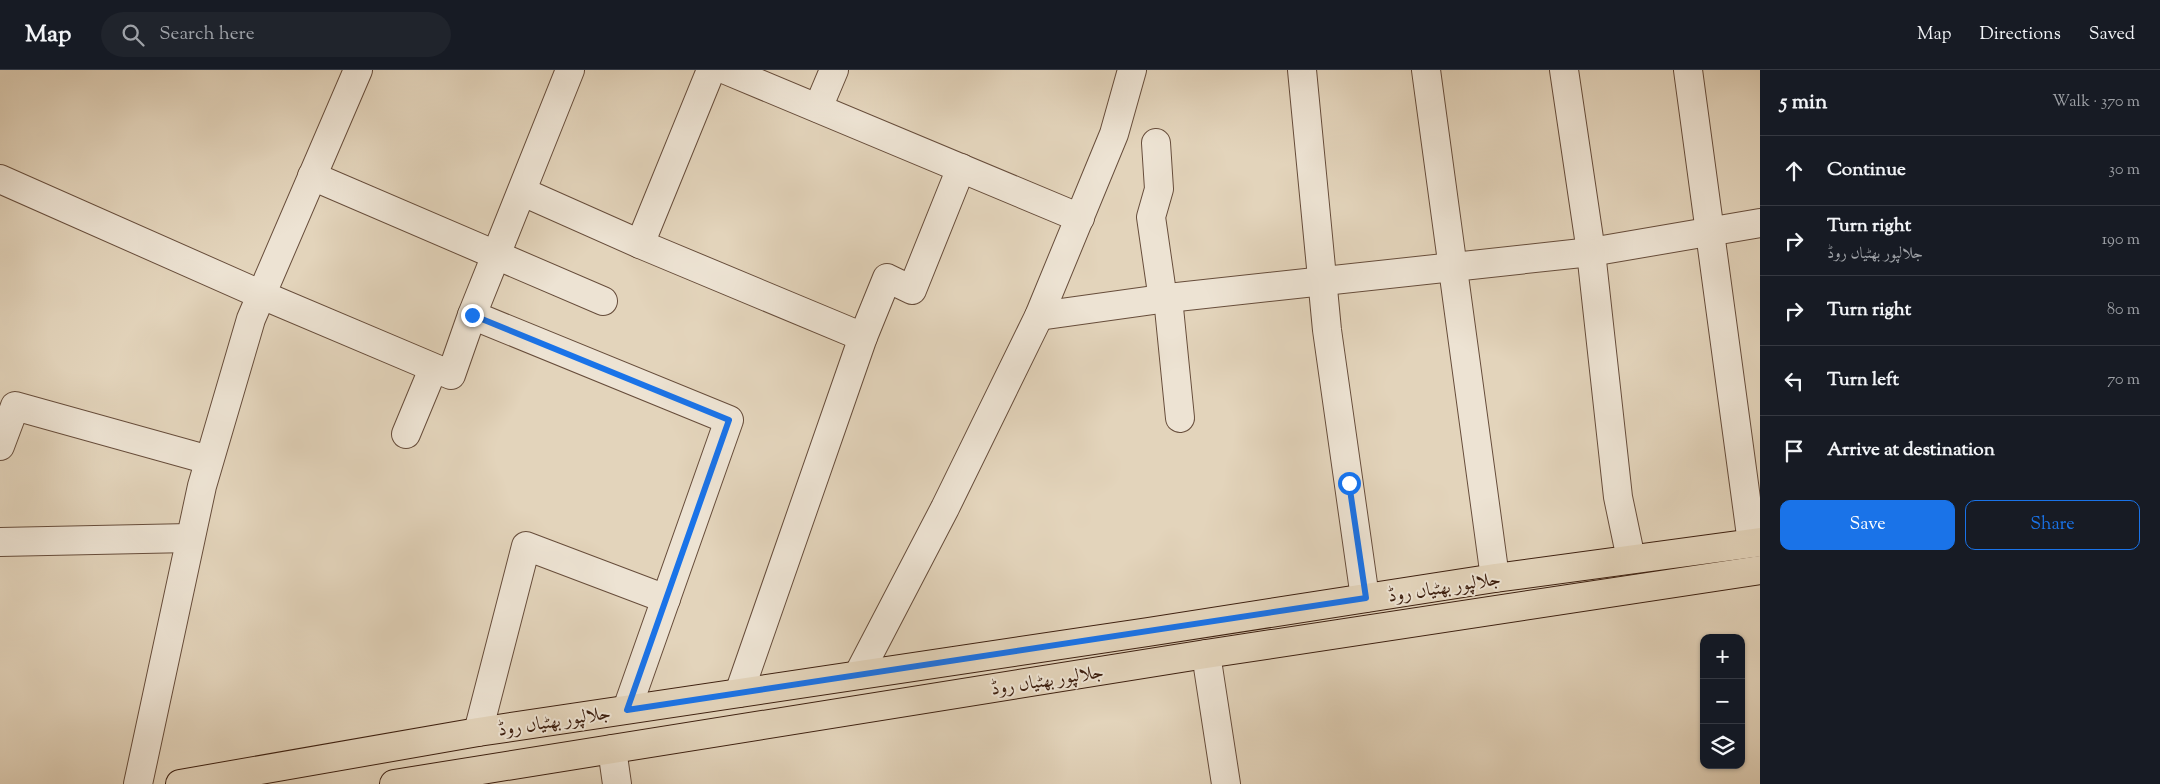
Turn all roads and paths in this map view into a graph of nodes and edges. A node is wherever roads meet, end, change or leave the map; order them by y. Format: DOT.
graph roads {
  1 [pos="358,70"];
  2 [pos="570,70"];
  3 [pos="712,70"];
  4 [pos="726,70"];
  5 [pos="834,70"];
  6 [pos="1132,70"];
  7 [pos="1302,70"];
  8 [pos="1426,70"];
  9 [pos="1564,70"];
  10 [pos="1688,70"];
  11 [pos="818,108"];
  12 [pos="1156,142"];
  13 [pos="961,168"];
  14 [pos="312,176"];
  15 [pos="0,179"];
  16 [pos="523,192"];
  17 [pos="1080,218"];
  18 [pos="1760,223"];
  19 [pos="1710,232"];
  20 [pos="640,244"];
  21 [pos="1591,252"];
  22 [pos="497,256"];
  23 [pos="1452,267"];
  24 [pos="1323,282"];
  25 [pos="262,295"];
  26 [pos="1166,299"];
  27 [pos="603,301"];
  28 [pos="472,315"];
  29 [pos="1039,316"];
  30 [pos="863,337"];
  31 [pos="433,370"];
  32 [pos="1180,418"];
  33 [pos="406,434"];
  34 [pos="0,446"];
  35 [pos="209,460"];
  36 [pos="190,538"];
  37 [pos="0,542"];
  38 [pos="1756,542"];
  39 [pos="1631,559"];
  40 [pos="1760,570"];
  41 [pos="1495,578"];
  42 [pos="1366,598"];
  43 [pos="666,599"];
  44 [pos="1206,654"];
  45 [pos="858,675"];
  46 [pos="739,693"];
  47 [pos="627,710"];
  48 [pos="478,732"];
  49 [pos="612,749"];
  50 [pos="138,784"];
  51 [pos="180,784"];
  52 [pos="394,784"];
  53 [pos="616,784"];
  54 [pos="1226,784"];
  1 -- 14 [label="street"];
  2 -- 16 [label="street"];
  3 -- 20 [label="street"];
  4 -- 11 [label="street"];
  5 -- 11 [label="street"];
  6 -- 17 [label="street"];
  7 -- 24 [label="street"];
  8 -- 23 [label="street"];
  9 -- 21 [label="street"];
  10 -- 19 [label="street"];
  11 -- 13 [label="street"];
  12 -- 26 [label="street"];
  13 -- 17 [label="street"];
  13 -- 30 [label="street"];
  14 -- 22 [label="street"];
  14 -- 25 [label="street"];
  15 -- 25 [label="street"];
  16 -- 20 [label="street"];
  16 -- 22 [label="street"];
  17 -- 29 [label="street"];
  18 -- 19 [label="street"];
  19 -- 21 [label="street"];
  19 -- 38 [label="street"];
  20 -- 30 [label="street"];
  21 -- 23 [label="street"];
  21 -- 39 [label="street"];
  22 -- 27 [label="street"];
  22 -- 28 [label="street"];
  23 -- 24 [label="street"];
  23 -- 41 [label="street"];
  24 -- 26 [label="street"];
  24 -- 42 [label="street"];
  25 -- 31 [label="street"];
  25 -- 35 [label="street"];
  26 -- 29 [label="street"];
  26 -- 32 [label="street"];
  28 -- 31 [label="street"];
  28 -- 43 [label="street"];
  29 -- 45 [label="street"];
  30 -- 46 [label="street"];
  31 -- 33 [label="street"];
  34 -- 35 [label="street"];
  35 -- 36 [label="street"];
  36 -- 37 [label="street"];
  36 -- 50 [label="street"];
  38 -- 39 [label="main road, جلالپور بھٹیاں روڈ"];
  39 -- 41 [label="main road, جلالپور بھٹیاں روڈ"];
  40 -- 44 [label="main road, جلالپور بھٹیاں روڈ"];
  41 -- 42 [label="main road, جلالپور بھٹیاں روڈ"];
  42 -- 45 [label="main road, جلالپور بھٹیاں روڈ"];
  43 -- 47 [label="street"];
  43 -- 48 [label="street"];
  44 -- 49 [label="main road, جلالپور بھٹیاں روڈ"];
  44 -- 54 [label="street"];
  45 -- 46 [label="main road, جلالپور بھٹیاں روڈ"];
  46 -- 47 [label="main road, جلالپور بھٹیاں روڈ"];
  47 -- 48 [label="main road, جلالپور بھٹیاں روڈ"];
  48 -- 51 [label="main road, جلالپور بھٹیاں روڈ"];
  49 -- 52 [label="main road, جلالپور بھٹیاں روڈ"];
  49 -- 53 [label="street"];
}
